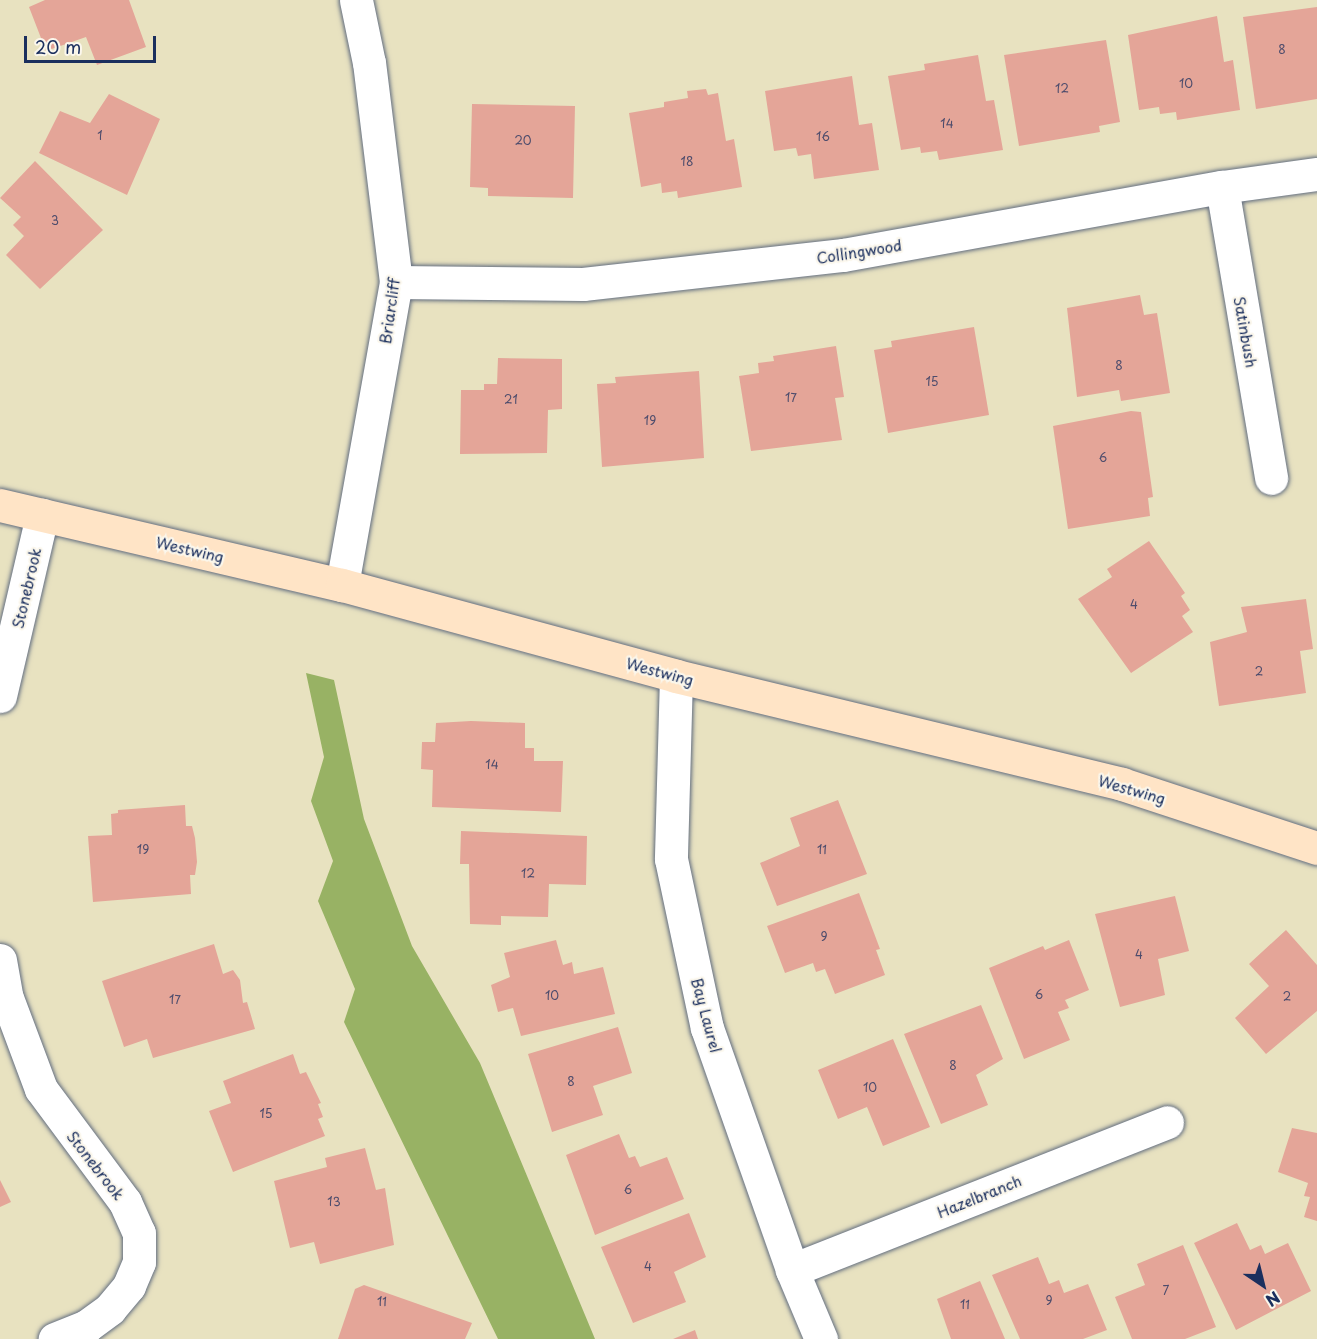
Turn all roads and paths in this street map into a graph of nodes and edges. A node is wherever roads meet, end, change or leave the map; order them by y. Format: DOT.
graph roads {
  1 [pos="356,0"];
  2 [pos="1317,174"];
  3 [pos="1221,187"];
  4 [pos="396,282"];
  5 [pos="1270,478"];
  6 [pos="0,505"];
  7 [pos="42,514"];
  8 [pos="342,585"];
  9 [pos="676,676"];
  10 [pos="0,696"];
  11 [pos="1317,848"];
  12 [pos="0,960"];
  13 [pos="1167,1122"];
  14 [pos="792,1270"];
  15 [pos="54,1339"];
  16 [pos="821,1339"];
  1 -- 4 [label="street, Briarcliff"];
  2 -- 3 [label="street, Collingwood"];
  3 -- 4 [label="street, Collingwood"];
  3 -- 5 [label="street, Satinbush"];
  4 -- 8 [label="street, Briarcliff"];
  6 -- 7 [label="street, Westwing"];
  7 -- 8 [label="street, Westwing"];
  7 -- 10 [label="street, Stonebrook"];
  8 -- 9 [label="street, Westwing"];
  9 -- 11 [label="street, Westwing"];
  9 -- 14 [label="street, Bay Laurel"];
  12 -- 15 [label="street, Stonebrook"];
  13 -- 14 [label="street, Hazelbranch"];
  14 -- 16 [label="street, Bay Laurel"];
}
